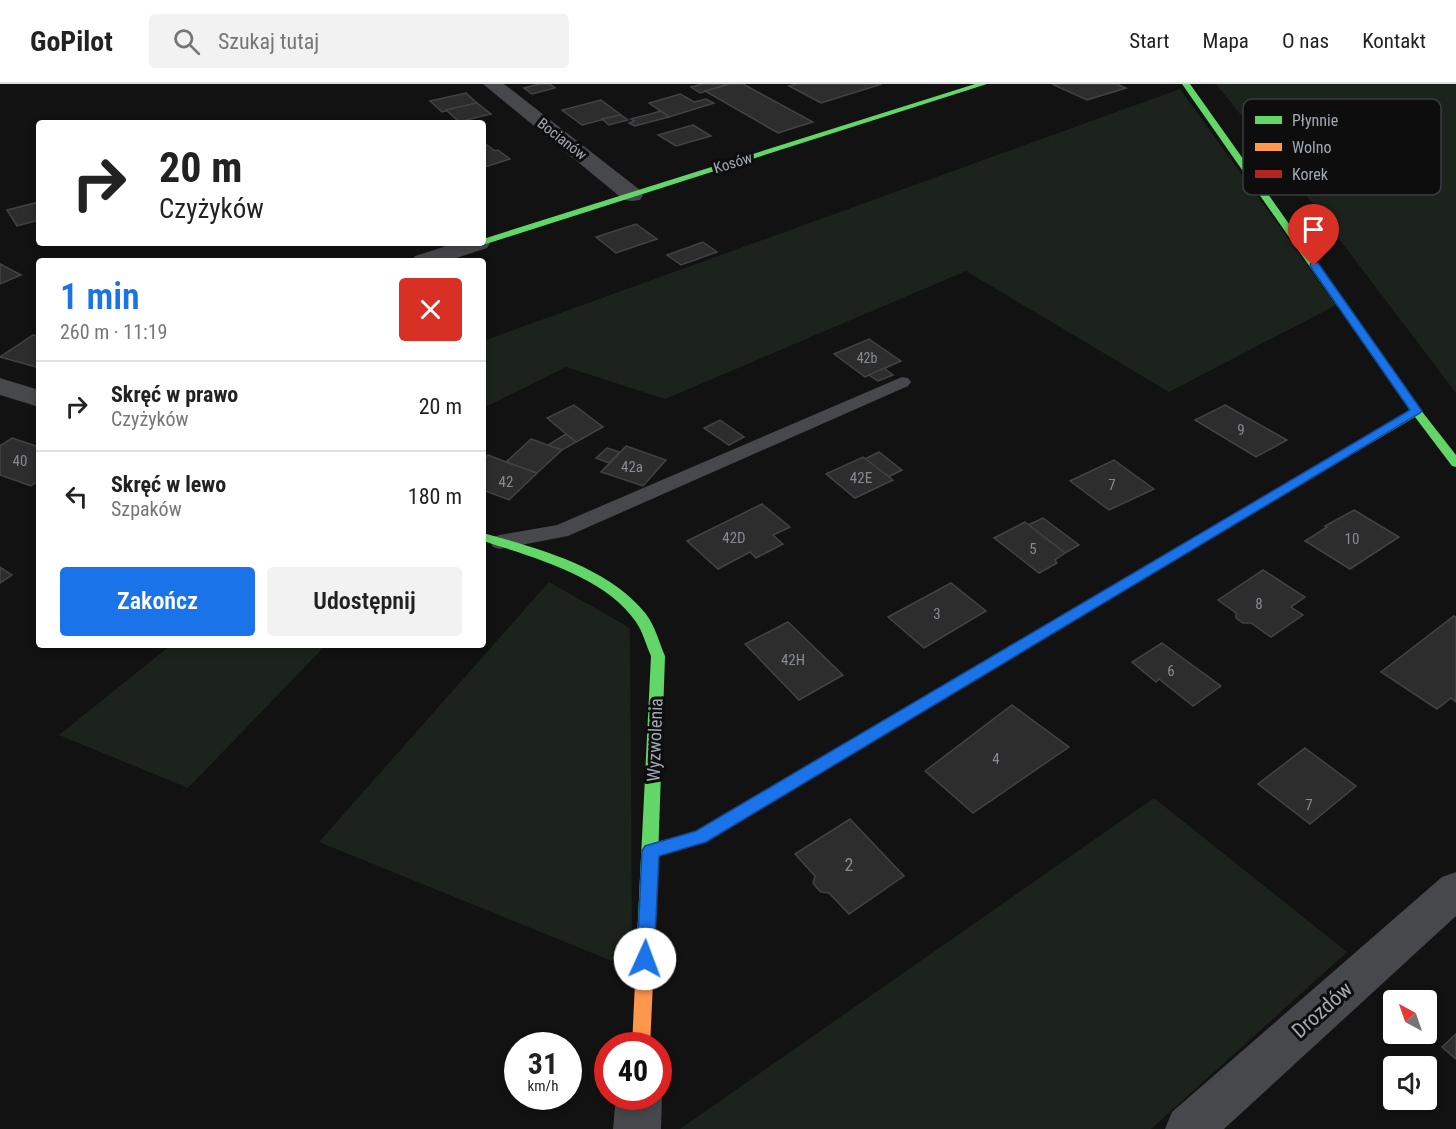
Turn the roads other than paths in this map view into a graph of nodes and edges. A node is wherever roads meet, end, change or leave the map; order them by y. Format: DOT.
graph roads {
  1 [pos="492,84"];
  2 [pos="983,84"];
  3 [pos="1186,84"];
  4 [pos="1243,165"];
  5 [pos="632,195"];
  6 [pos="1264,195"];
  7 [pos="486,240"];
  8 [pos="469,246"];
  9 [pos="432,258"];
  10 [pos="902,382"];
  11 [pos="1416,411"];
  12 [pos="1456,463"];
  13 [pos="492,539"];
  14 [pos="651,851"];
  15 [pos="1456,890"];
  16 [pos="642,1032"];
  17 [pos="638,1110"];
  18 [pos="637,1129"];
  19 [pos="1189,1129"];
  1 -- 5 [label="street, Bocianów"];
  2 -- 5 [label="street, Kosów"];
  3 -- 4 [label="street"];
  5 -- 7 [label="street, Kosów"];
  6 -- 11 [label="street"];
  8 -- 9 [label="street, Kosów"];
  10 -- 13 [label="lane"];
  11 -- 12 [label="street"];
  11 -- 14 [label="street"];
  13 -- 14 [label="street, Wyzwolenia"];
  14 -- 16 [label="street, Wyzwolenia"];
  15 -- 19 [label="street, Drozdów"];
  17 -- 18 [label="street"];
}
